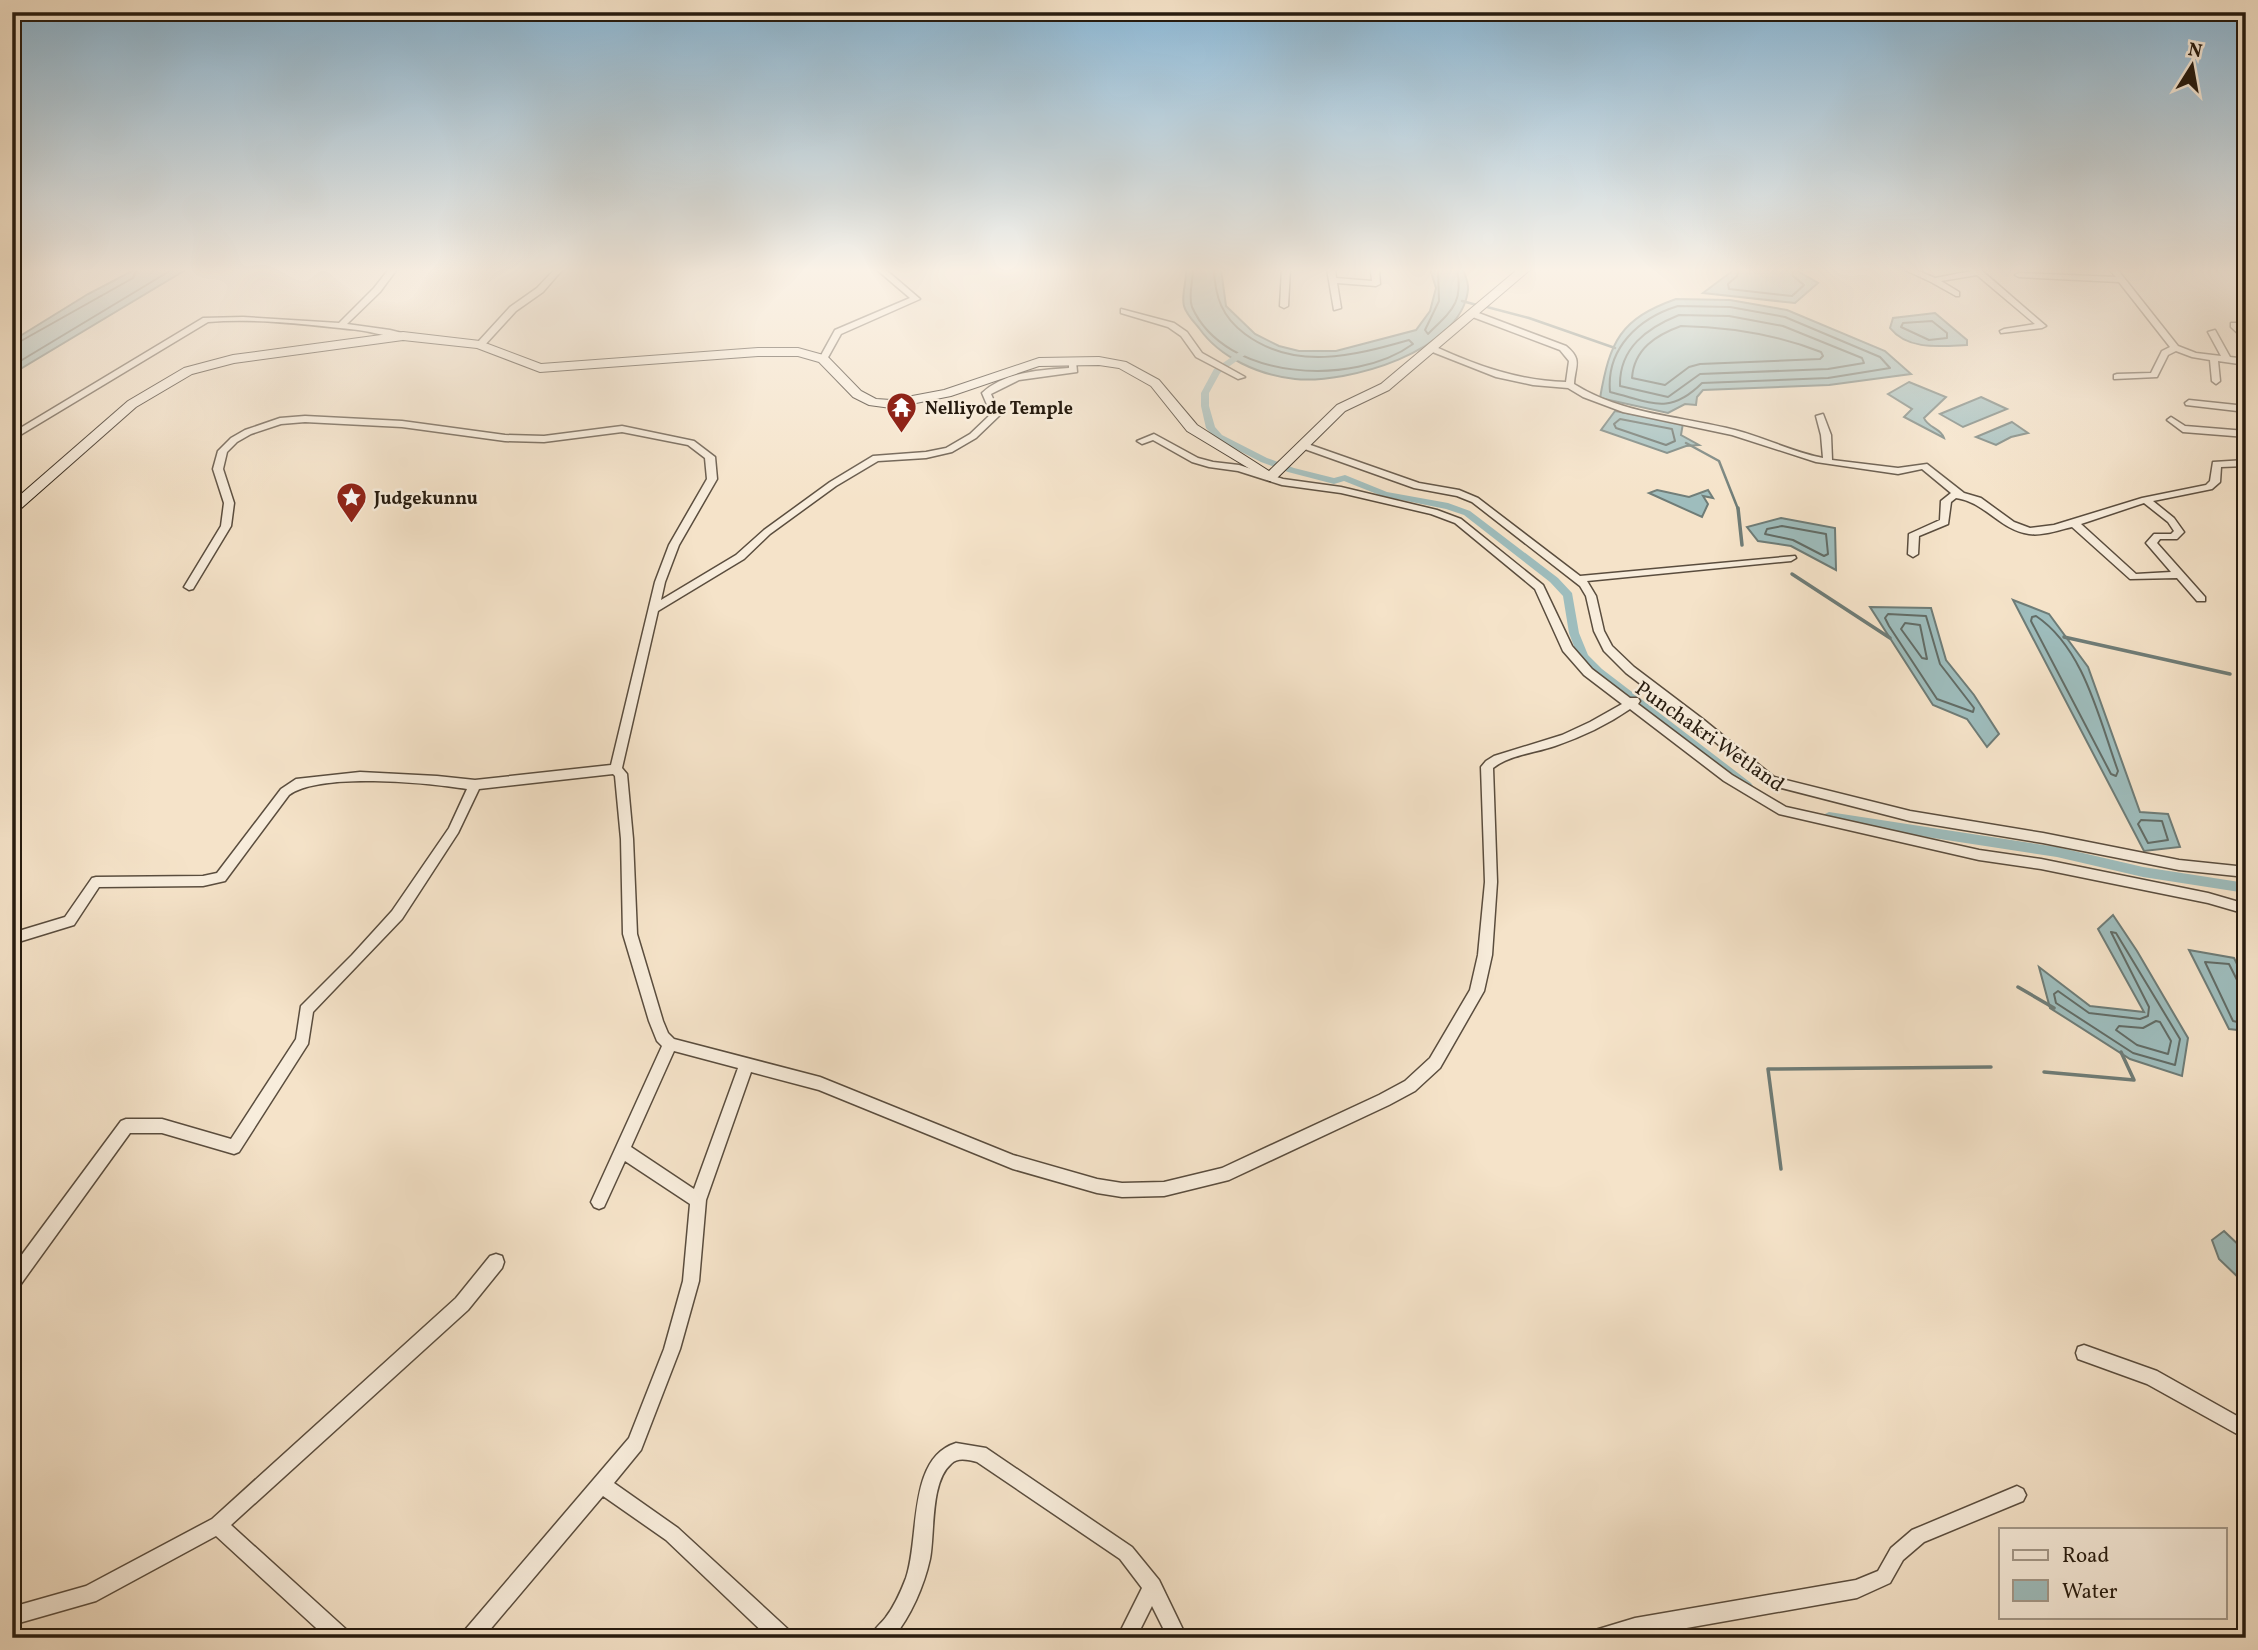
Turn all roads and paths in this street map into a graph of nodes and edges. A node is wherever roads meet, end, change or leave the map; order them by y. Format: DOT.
graph roads {
  1 [pos="163,346"];
  2 [pos="333,346"];
  3 [pos="483,346"];
  4 [pos="830,346"];
  5 [pos="1192,346"];
  6 [pos="1437,346"];
  7 [pos="1558,346"];
  8 [pos="2220,346"];
  9 [pos="2175,348"];
  10 [pos="1433,349"];
  11 [pos="2214,358"];
  12 [pos="823,359"];
  13 [pos="1208,359"];
  14 [pos="2227,360"];
  15 [pos="1072,361"];
  16 [pos="2246,362"];
  17 [pos="1241,377"];
  18 [pos="2117,377"];
  19 [pos="2216,381"];
  20 [pos="1570,385"];
  21 [pos="2189,403"];
  22 [pos="2246,409"];
  23 [pos="1820,415"];
  24 [pos="2171,420"];
  25 [pos="2246,434"];
  26 [pos="12,437"];
  27 [pos="1142,441"];
  28 [pos="1302,445"];
  29 [pos="1828,463"];
  30 [pos="2246,463"];
  31 [pos="1270,477"];
  32 [pos="1960,495"];
  33 [pos="2146,500"];
  34 [pos="12,509"];
  35 [pos="2073,522"];
  36 [pos="1913,554"];
  37 [pos="1791,558"];
  38 [pos="2181,575"];
  39 [pos="1579,579"];
  40 [pos="189,587"];
  41 [pos="2202,598"];
  42 [pos="654,609"];
  43 [pos="1632,703"];
  44 [pos="616,769"];
  45 [pos="475,785"];
  46 [pos="2246,872"];
  47 [pos="2246,909"];
  48 [pos="12,939"];
  49 [pos="670,1044"];
  50 [pos="747,1063"];
  51 [pos="622,1150"];
  52 [pos="698,1200"];
  53 [pos="599,1202"];
  54 [pos="496,1262"];
  55 [pos="12,1282"];
  56 [pos="2084,1353"];
  57 [pos="2246,1431"];
  58 [pos="601,1485"];
  59 [pos="2017,1495"];
  60 [pos="218,1525"];
  61 [pos="1152,1587"];
  62 [pos="12,1616"];
  63 [pos="341,1638"];
  64 [pos="471,1638"];
  65 [pos="783,1638"];
  66 [pos="879,1638"];
  67 [pos="1126,1638"];
  68 [pos="1178,1638"];
  69 [pos="1599,1638"];
  1 -- 26 [label="street"];
  2 -- 34 [label="main road"];
  3 -- 12 [label="main road"];
  4 -- 12 [label="street"];
  5 -- 13 [label="street"];
  6 -- 10 [label="main road"];
  7 -- 20 [label="street"];
  8 -- 14 [label="street"];
  9 -- 11 [label="street"];
  9 -- 18 [label="street"];
  10 -- 20 [label="street"];
  10 -- 28 [label="main road"];
  11 -- 14 [label="street"];
  11 -- 19 [label="street"];
  12 -- 15 [label="main road"];
  13 -- 17 [label="street"];
  14 -- 16 [label="street"];
  15 -- 31 [label="main road"];
  15 -- 42 [label="street"];
  20 -- 29 [label="street"];
  21 -- 22 [label="street"];
  23 -- 29 [label="street"];
  24 -- 25 [label="street"];
  27 -- 31 [label="street"];
  28 -- 31 [label="main road"];
  28 -- 39 [label="street"];
  29 -- 32 [label="street"];
  30 -- 33 [label="street"];
  31 -- 43 [label="street, Punchakri Wetland"];
  32 -- 35 [label="street"];
  32 -- 36 [label="street"];
  33 -- 35 [label="street"];
  33 -- 38 [label="street"];
  35 -- 38 [label="street"];
  37 -- 39 [label="street"];
  38 -- 41 [label="street"];
  39 -- 46 [label="street"];
  40 -- 42 [label="street"];
  42 -- 44 [label="street"];
  43 -- 47 [label="street, Punchakri Wetland"];
  43 -- 50 [label="street"];
  44 -- 45 [label="street"];
  44 -- 49 [label="street"];
  45 -- 48 [label="street"];
  45 -- 55 [label="street"];
  49 -- 50 [label="street"];
  49 -- 51 [label="street"];
  50 -- 52 [label="street"];
  51 -- 52 [label="street"];
  51 -- 53 [label="street"];
  52 -- 58 [label="street"];
  54 -- 60 [label="street"];
  56 -- 57 [label="street"];
  58 -- 64 [label="street"];
  58 -- 65 [label="street"];
  59 -- 69 [label="street"];
  60 -- 62 [label="street"];
  60 -- 63 [label="street"];
  61 -- 66 [label="street"];
  61 -- 67 [label="street"];
  61 -- 68 [label="street"];
}
